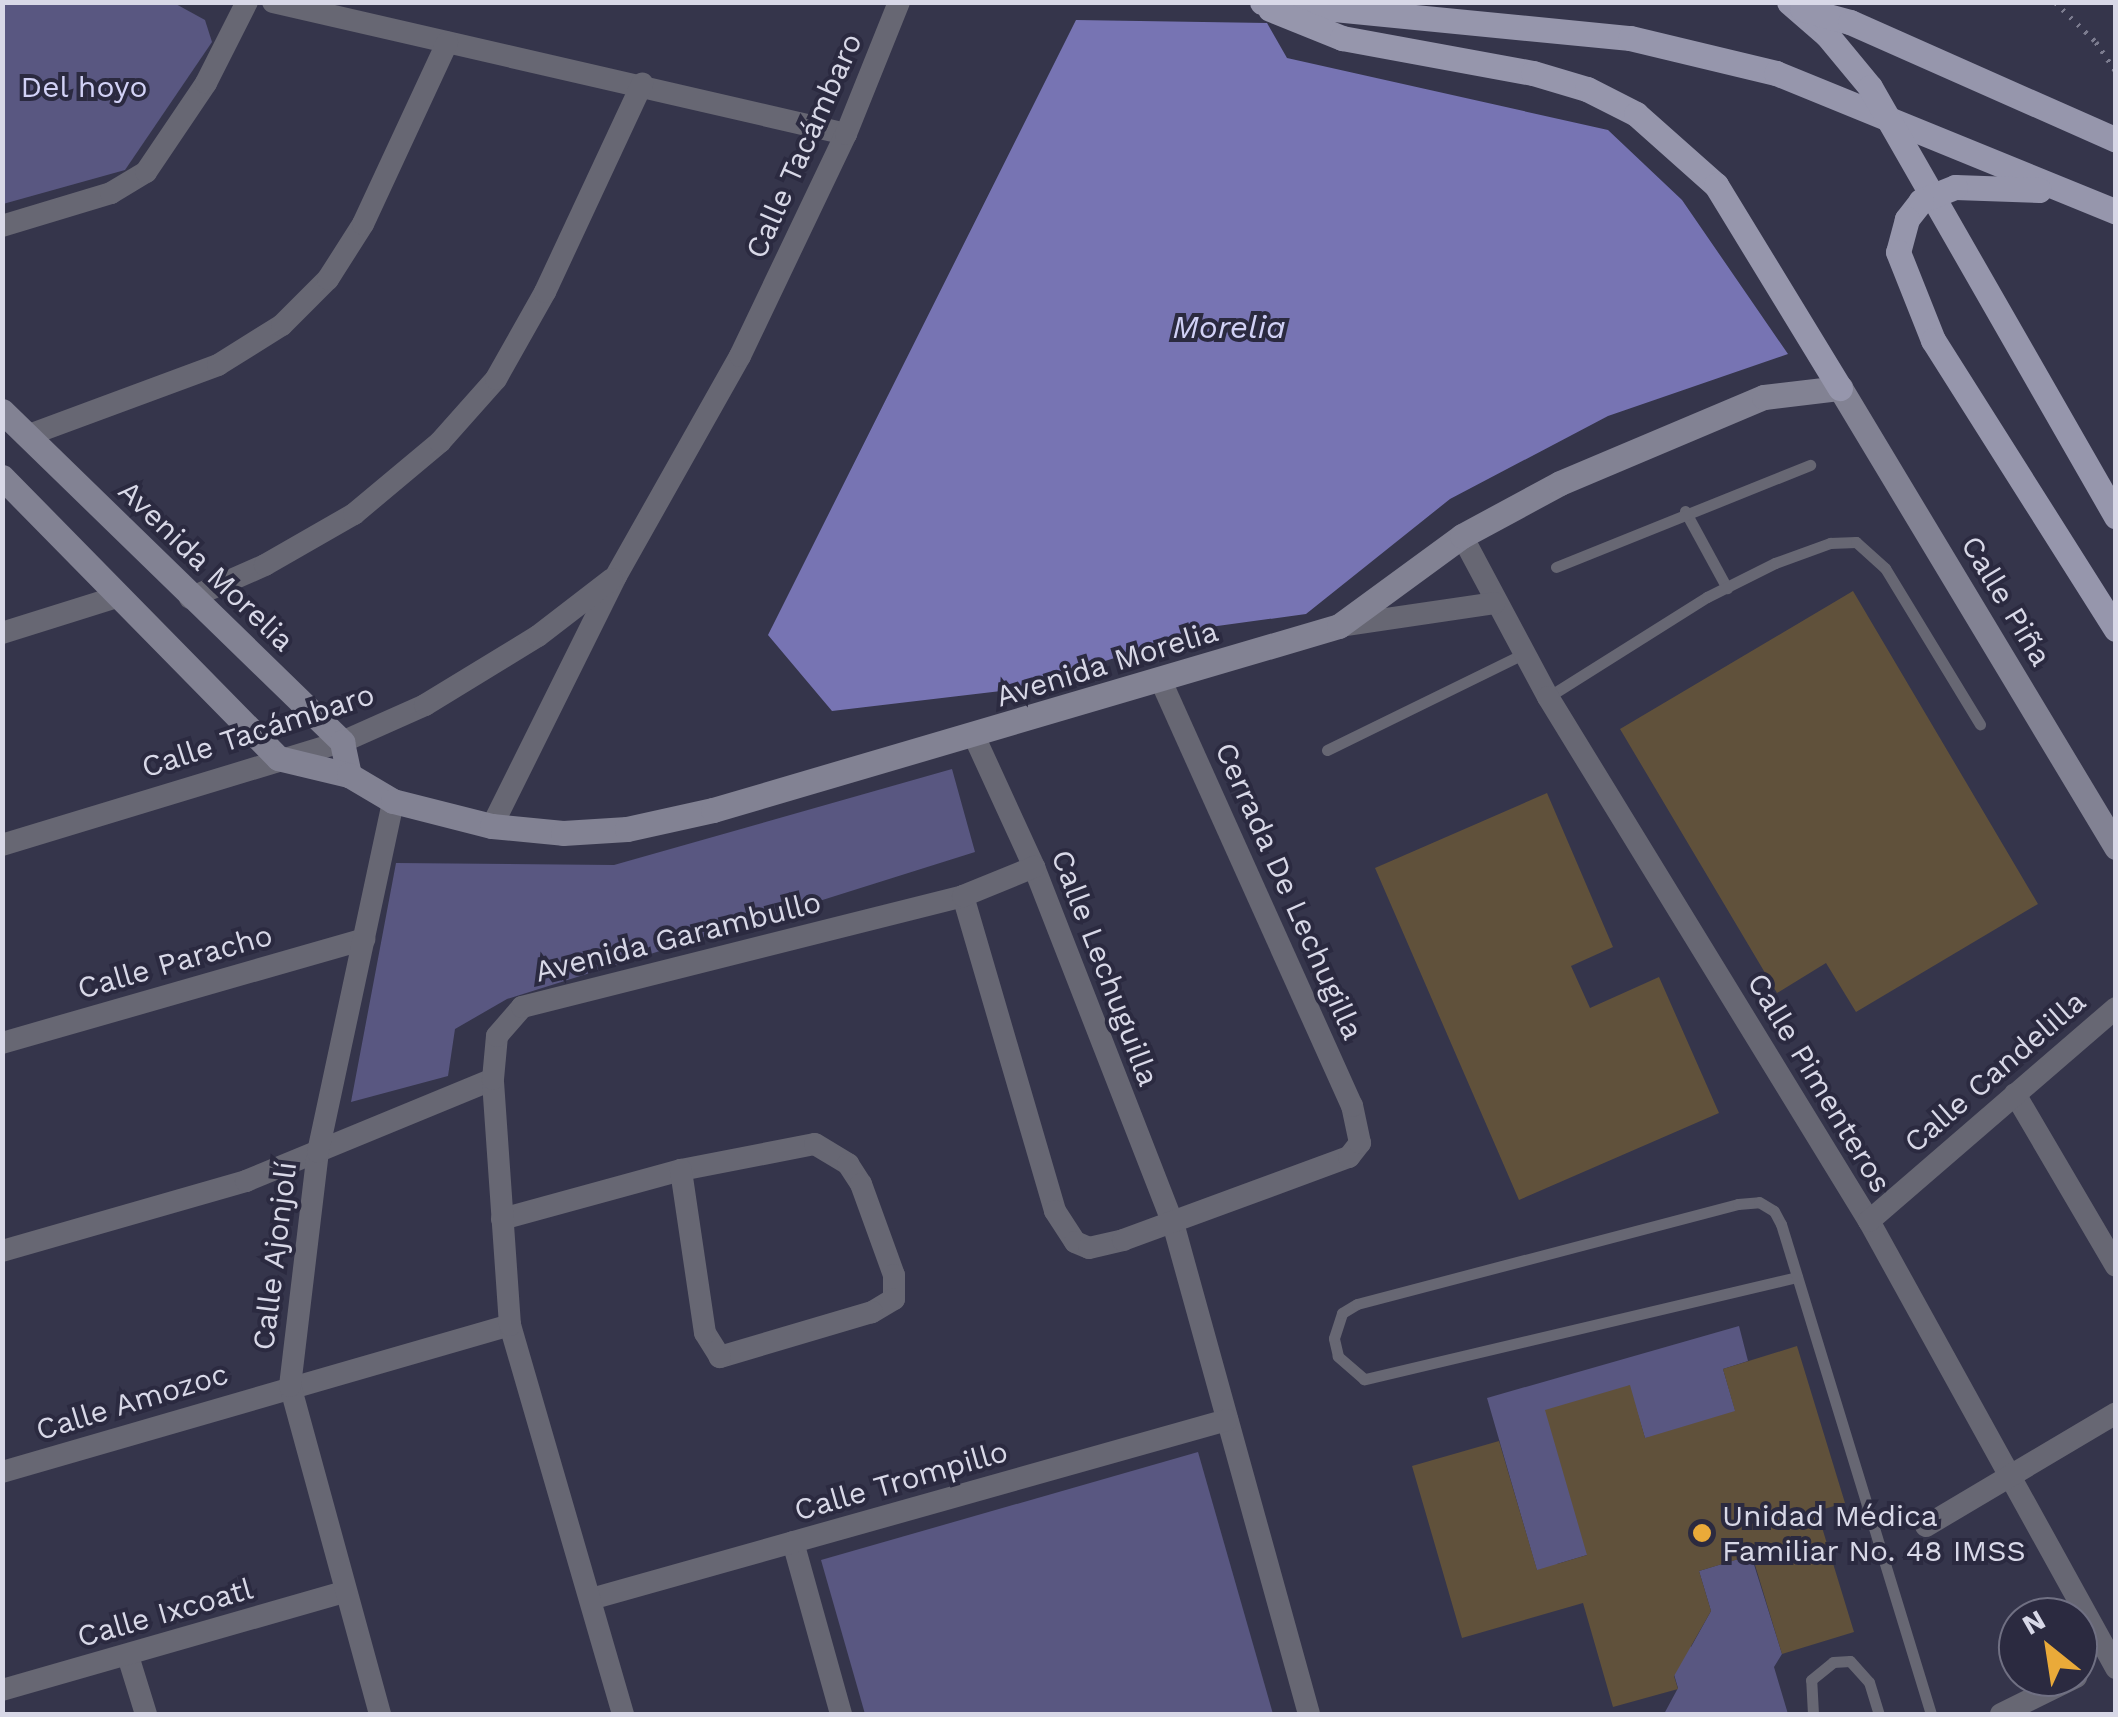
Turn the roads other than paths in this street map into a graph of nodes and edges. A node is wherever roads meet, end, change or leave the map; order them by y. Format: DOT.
graph roads {
  1 [pos="246,2"];
  2 [pos="273,2"];
  3 [pos="899,2"];
  4 [pos="1259,2"];
  5 [pos="1781,2"];
  6 [pos="1789,2"];
  7 [pos="447,43"];
  8 [pos="642,84"];
  9 [pos="846,134"];
  10 [pos="2116,140"];
  11 [pos="2057,192"];
  12 [pos="2116,212"];
  13 [pos="2,226"];
  14 [pos="1840,388"];
  15 [pos="2,410"];
  16 [pos="29,435"];
  17 [pos="1810,466"];
  18 [pos="2,478"];
  19 [pos="1685,511"];
  20 [pos="2116,517"];
  21 [pos="1462,536"];
  22 [pos="1556,568"];
  23 [pos="616,576"];
  24 [pos="1727,588"];
  25 [pos="117,597"];
  26 [pos="190,598"];
  27 [pos="1494,603"];
  28 [pos="1338,626"];
  29 [pos="2116,629"];
  30 [pos="2,633"];
  31 [pos="1523,654"];
  32 [pos="1162,683"];
  33 [pos="1548,697"];
  34 [pos="1980,724"];
  35 [pos="975,738"];
  36 [pos="342,742"];
  37 [pos="1327,750"];
  38 [pos="278,758"];
  39 [pos="349,775"];
  40 [pos="393,801"];
  41 [pos="492,826"];
  42 [pos="2,844"];
  43 [pos="2116,847"];
  44 [pos="1034,866"];
  45 [pos="963,896"];
  46 [pos="364,939"];
  47 [pos="2116,1008"];
  48 [pos="2,1043"];
  49 [pos="493,1079"];
  50 [pos="2015,1094"];
  51 [pos="318,1152"];
  52 [pos="681,1170"];
  53 [pos="502,1219"];
  54 [pos="1868,1221"];
  55 [pos="1173,1223"];
  56 [pos="2,1251"];
  57 [pos="2116,1266"];
  58 [pos="1797,1277"];
  59 [pos="510,1325"];
  60 [pos="290,1386"];
  61 [pos="2116,1413"];
  62 [pos="1227,1420"];
  63 [pos="2,1472"];
  64 [pos="2009,1476"];
  65 [pos="1926,1526"];
  66 [pos="793,1542"];
  67 [pos="344,1592"];
  68 [pos="590,1599"];
  69 [pos="128,1656"];
  70 [pos="2113,1664"];
  71 [pos="2,1690"];
  72 [pos="2035,1697"];
  73 [pos="146,1714"];
  74 [pos="380,1714"];
  75 [pos="623,1714"];
  76 [pos="841,1714"];
  77 [pos="1308,1714"];
  78 [pos="1813,1714"];
  79 [pos="1879,1714"];
  80 [pos="1932,1714"];
  81 [pos="2001,1714"];
  1 -- 13 [label="street"];
  2 -- 7 [label="street"];
  3 -- 9 [label="street, Calle Tacámbaro"];
  4 -- 11 [label="main road"];
  4 -- 14 [label="main road"];
  5 -- 10 [label="main road"];
  6 -- 20 [label="main road"];
  7 -- 8 [label="street"];
  7 -- 16 [label="street"];
  8 -- 9 [label="street"];
  8 -- 26 [label="street"];
  9 -- 23 [label="street, Calle Tacámbaro"];
  11 -- 12 [label="main road"];
  11 -- 29 [label="main road"];
  14 -- 21 [label="main road, Avenida Morelia"];
  14 -- 43 [label="main road, Calle Piña"];
  15 -- 16 [label="main road, Avenida Morelia"];
  16 -- 26 [label="main road, Avenida Morelia"];
  17 -- 19 [label="lane"];
  18 -- 25 [label="main road"];
  19 -- 22 [label="lane"];
  19 -- 24 [label="lane"];
  21 -- 27 [label="street, Calle Pimenteros"];
  21 -- 28 [label="main road, Avenida Morelia"];
  23 -- 36 [label="street, Calle Tacámbaro"];
  23 -- 41 [label="street, Calle Tacámbaro"];
  24 -- 33 [label="lane"];
  24 -- 34 [label="lane"];
  25 -- 30 [label="street"];
  25 -- 38 [label="main road"];
  26 -- 36 [label="main road, Avenida Morelia"];
  27 -- 28 [label="street"];
  27 -- 31 [label="street, Calle Pimenteros"];
  28 -- 32 [label="main road, Avenida Morelia"];
  31 -- 33 [label="street, Calle Pimenteros"];
  31 -- 37 [label="lane"];
  32 -- 35 [label="main road, Avenida Morelia"];
  32 -- 55 [label="street, Cerrada De Lechugilla"];
  33 -- 54 [label="street, Calle Pimenteros"];
  35 -- 41 [label="main road, Avenida Morelia"];
  35 -- 44 [label="street, Calle Lechuguilla"];
  36 -- 38 [label="street, Calle Tacámbaro"];
  36 -- 39 [label="main road"];
  38 -- 39 [label="main road, Avenida Morelia"];
  38 -- 42 [label="street, Calle Tacámbaro"];
  39 -- 40 [label="main road, Avenida Morelia"];
  40 -- 41 [label="main road, Avenida Morelia"];
  40 -- 46 [label="street, Calle Ajonjolí"];
  44 -- 45 [label="street, Avenida Garambullo"];
  44 -- 55 [label="street, Calle Lechuguilla"];
  45 -- 49 [label="street, Avenida Garambullo"];
  45 -- 55 [label="street"];
  46 -- 48 [label="street, Calle Paracho"];
  46 -- 51 [label="street, Calle Ajonjolí"];
  47 -- 50 [label="street, Calle Candelilla"];
  49 -- 51 [label="street"];
  49 -- 53 [label="street, Avenida Garambullo"];
  50 -- 54 [label="street, Calle Candelilla"];
  50 -- 57 [label="street"];
  51 -- 56 [label="street"];
  51 -- 60 [label="street, Calle Ajonjolí"];
  52 -- 52 [label="street"];
  52 -- 53 [label="street"];
  53 -- 59 [label="street, Avenida Garambullo"];
  54 -- 64 [label="street, Calle Pimenteros"];
  55 -- 62 [label="street, Calle Lechuguilla"];
  58 -- 58 [label="lane"];
  58 -- 80 [label="lane"];
  59 -- 60 [label="street, Calle Amozoc"];
  59 -- 68 [label="street, Avenida Garambullo"];
  60 -- 63 [label="street, Calle Amozoc"];
  60 -- 67 [label="street, Calle Ajonjolí"];
  61 -- 64 [label="street"];
  62 -- 66 [label="street, Calle Trompillo"];
  62 -- 77 [label="street, Calle Lechuguilla"];
  64 -- 65 [label="street"];
  64 -- 70 [label="street, Calle Pimenteros"];
  66 -- 68 [label="street, Calle Trompillo"];
  66 -- 76 [label="street"];
  67 -- 69 [label="street, Calle Ixcoatl"];
  67 -- 74 [label="street, Calle Ajonjolí"];
  68 -- 75 [label="street, Avenida Garambullo"];
  69 -- 71 [label="street, Calle Ixcoatl"];
  69 -- 73 [label="street"];
  72 -- 81 [label="street"];
  78 -- 79 [label="lane"];
}
